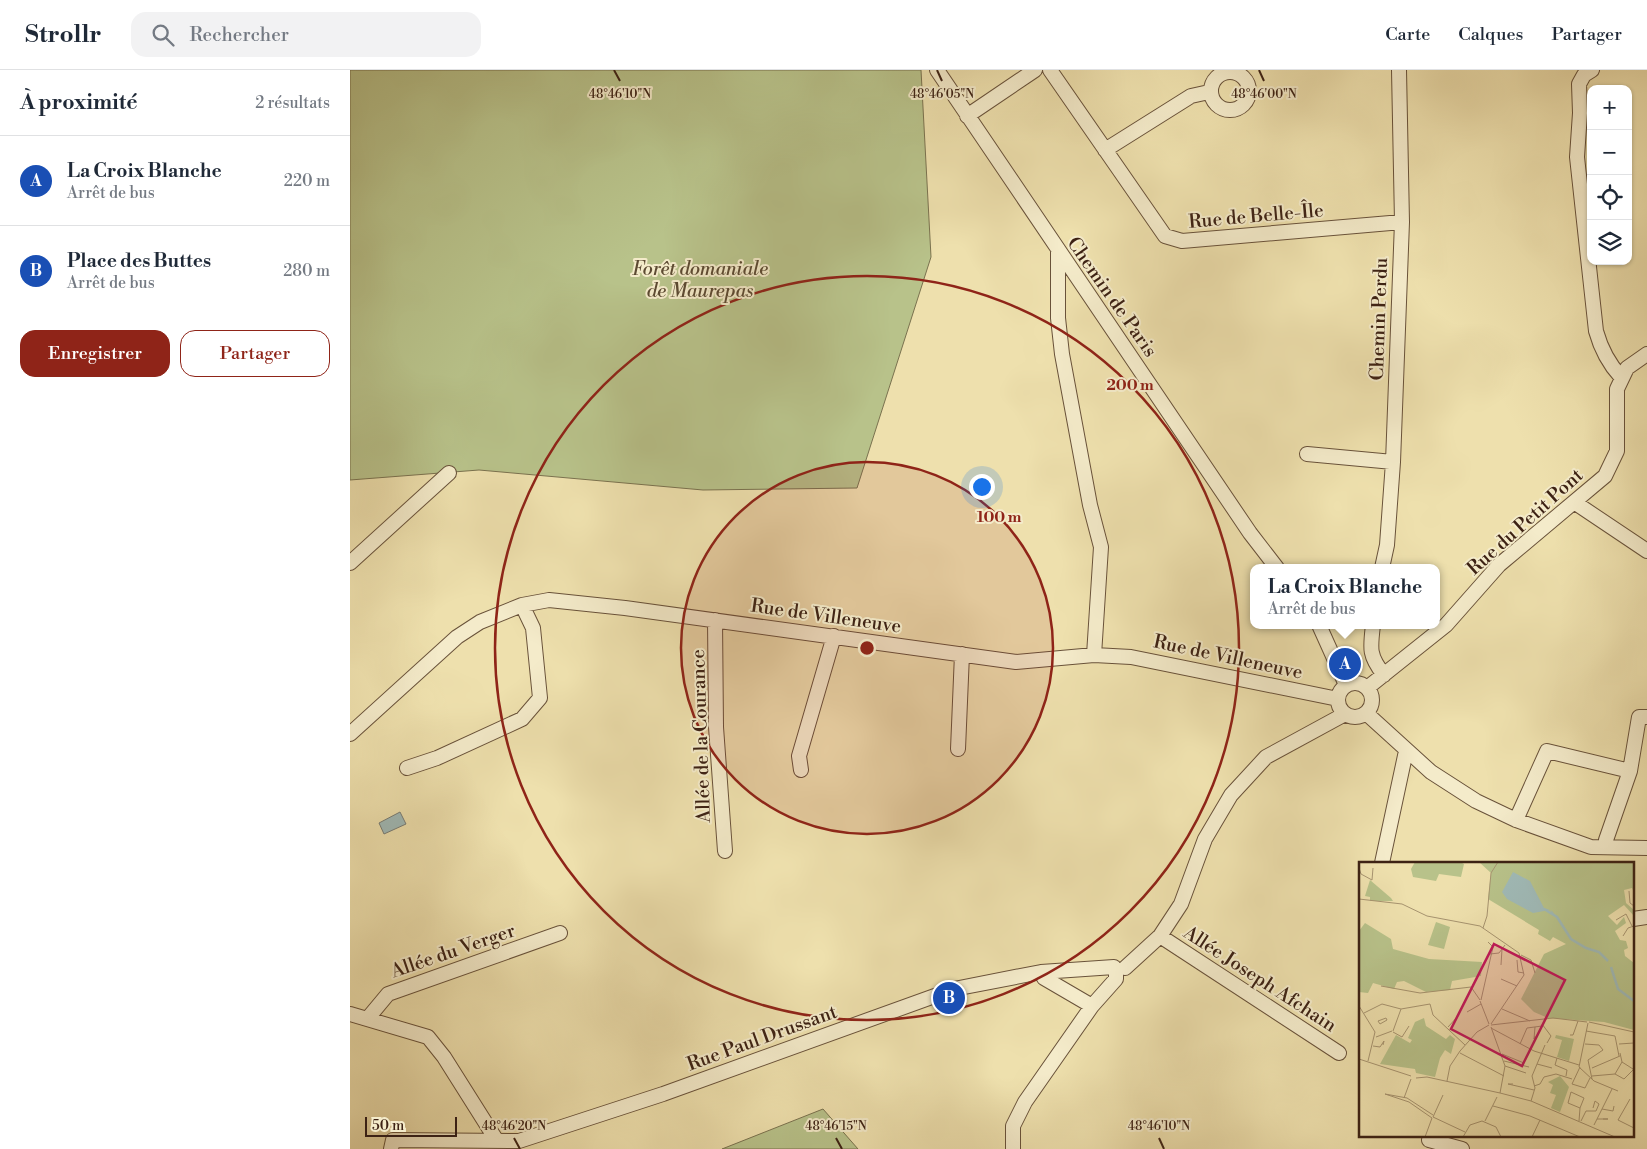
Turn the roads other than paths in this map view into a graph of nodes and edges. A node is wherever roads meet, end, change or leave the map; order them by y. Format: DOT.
graph roads {
  1 [pos="936,70"];
  2 [pos="1035,70"];
  3 [pos="1050,70"];
  4 [pos="1399,70"];
  5 [pos="1592,70"];
  6 [pos="1209,92"];
  7 [pos="967,116"];
  8 [pos="1105,150"];
  9 [pos="1402,222"];
  10 [pos="1058,252"];
  11 [pos="1647,354"];
  12 [pos="1621,377"];
  13 [pos="1308,454"];
  14 [pos="1393,462"];
  15 [pos="449,473"];
  16 [pos="1574,502"];
  17 [pos="1647,551"];
  18 [pos="350,563"];
  19 [pos="1274,564"];
  20 [pos="1383,564"];
  21 [pos="522,605"];
  22 [pos="716,620"];
  23 [pos="1321,629"];
  24 [pos="1373,629"];
  25 [pos="834,636"];
  26 [pos="962,654"];
  27 [pos="1094,655"];
  28 [pos="1384,675"];
  29 [pos="1346,685"];
  30 [pos="1368,688"];
  31 [pos="1338,699"];
  32 [pos="1366,713"];
  33 [pos="1346,714"];
  34 [pos="1647,717"];
  35 [pos="350,734"];
  36 [pos="958,749"];
  37 [pos="1406,751"];
  38 [pos="407,768"];
  39 [pos="802,770"];
  40 [pos="1630,771"];
  41 [pos="1516,820"];
  42 [pos="1606,847"];
  43 [pos="1647,848"];
  44 [pos="725,851"];
  45 [pos="1382,862"];
  46 [pos="1647,917"];
  47 [pos="1634,919"];
  48 [pos="560,933"];
  49 [pos="1160,936"];
  50 [pos="1118,970"];
  51 [pos="1041,972"];
  52 [pos="1092,1006"];
  53 [pos="350,1014"];
  54 [pos="368,1018"];
  55 [pos="1339,1053"];
  56 [pos="1429,1140"];
  57 [pos="497,1141"];
  58 [pos="391,1149"];
  59 [pos="1013,1149"];
  60 [pos="1462,1149"];
  1 -- 7 [label="street, Chemin de Paris"];
  2 -- 7 [label="street"];
  3 -- 8 [label="street, Rue de Belle-Île"];
  4 -- 9 [label="street, Chemin Perdu"];
  5 -- 12 [label="street"];
  6 -- 8 [label="street"];
  7 -- 10 [label="street, Chemin de Paris"];
  8 -- 9 [label="street, Rue de Belle-Île"];
  9 -- 14 [label="street, Chemin Perdu"];
  10 -- 19 [label="street, Chemin de Paris"];
  10 -- 27 [label="street"];
  11 -- 12 [label="street"];
  12 -- 16 [label="street, Rue du Petit Pont"];
  13 -- 14 [label="street"];
  14 -- 20 [label="street, Chemin Perdu"];
  15 -- 18 [label="street"];
  16 -- 17 [label="street"];
  16 -- 28 [label="street, Rue du Petit Pont"];
  21 -- 22 [label="street, Rue de Villeneuve"];
  21 -- 35 [label="street, Rue de Villeneuve"];
  21 -- 38 [label="street"];
  22 -- 25 [label="street, Rue de Villeneuve"];
  22 -- 44 [label="street, Allée de la Courance"];
  23 -- 29 [label="street"];
  24 -- 28 [label="street"];
  25 -- 26 [label="street, Rue de Villeneuve"];
  25 -- 39 [label="street"];
  26 -- 27 [label="street, Rue de Villeneuve"];
  26 -- 36 [label="street"];
  27 -- 31 [label="street, Rue de Villeneuve"];
  28 -- 30 [label="street, Rue du Petit Pont"];
  29 -- 30 [label="street"];
  29 -- 31 [label="street"];
  30 -- 32 [label="street"];
  31 -- 33 [label="street"];
  32 -- 33 [label="street"];
  32 -- 37 [label="street"];
  33 -- 49 [label="street"];
  34 -- 40 [label="street"];
  37 -- 41 [label="street"];
  37 -- 45 [label="street"];
  40 -- 41 [label="street"];
  40 -- 42 [label="street"];
  41 -- 42 [label="street"];
  42 -- 43 [label="street"];
  46 -- 47 [label="street"];
  48 -- 54 [label="street, Allée du Verger"];
  49 -- 50 [label="street"];
  49 -- 55 [label="street, Allée Joseph Afchain"];
  50 -- 51 [label="street, Rue Paul Drussant"];
  50 -- 52 [label="street"];
  51 -- 52 [label="street"];
  51 -- 57 [label="street, Rue Paul Drussant"];
  52 -- 59 [label="street"];
  53 -- 54 [label="street"];
  54 -- 57 [label="street"];
  56 -- 60 [label="street"];
  57 -- 58 [label="street, Rue Paul Drussant"];
}
